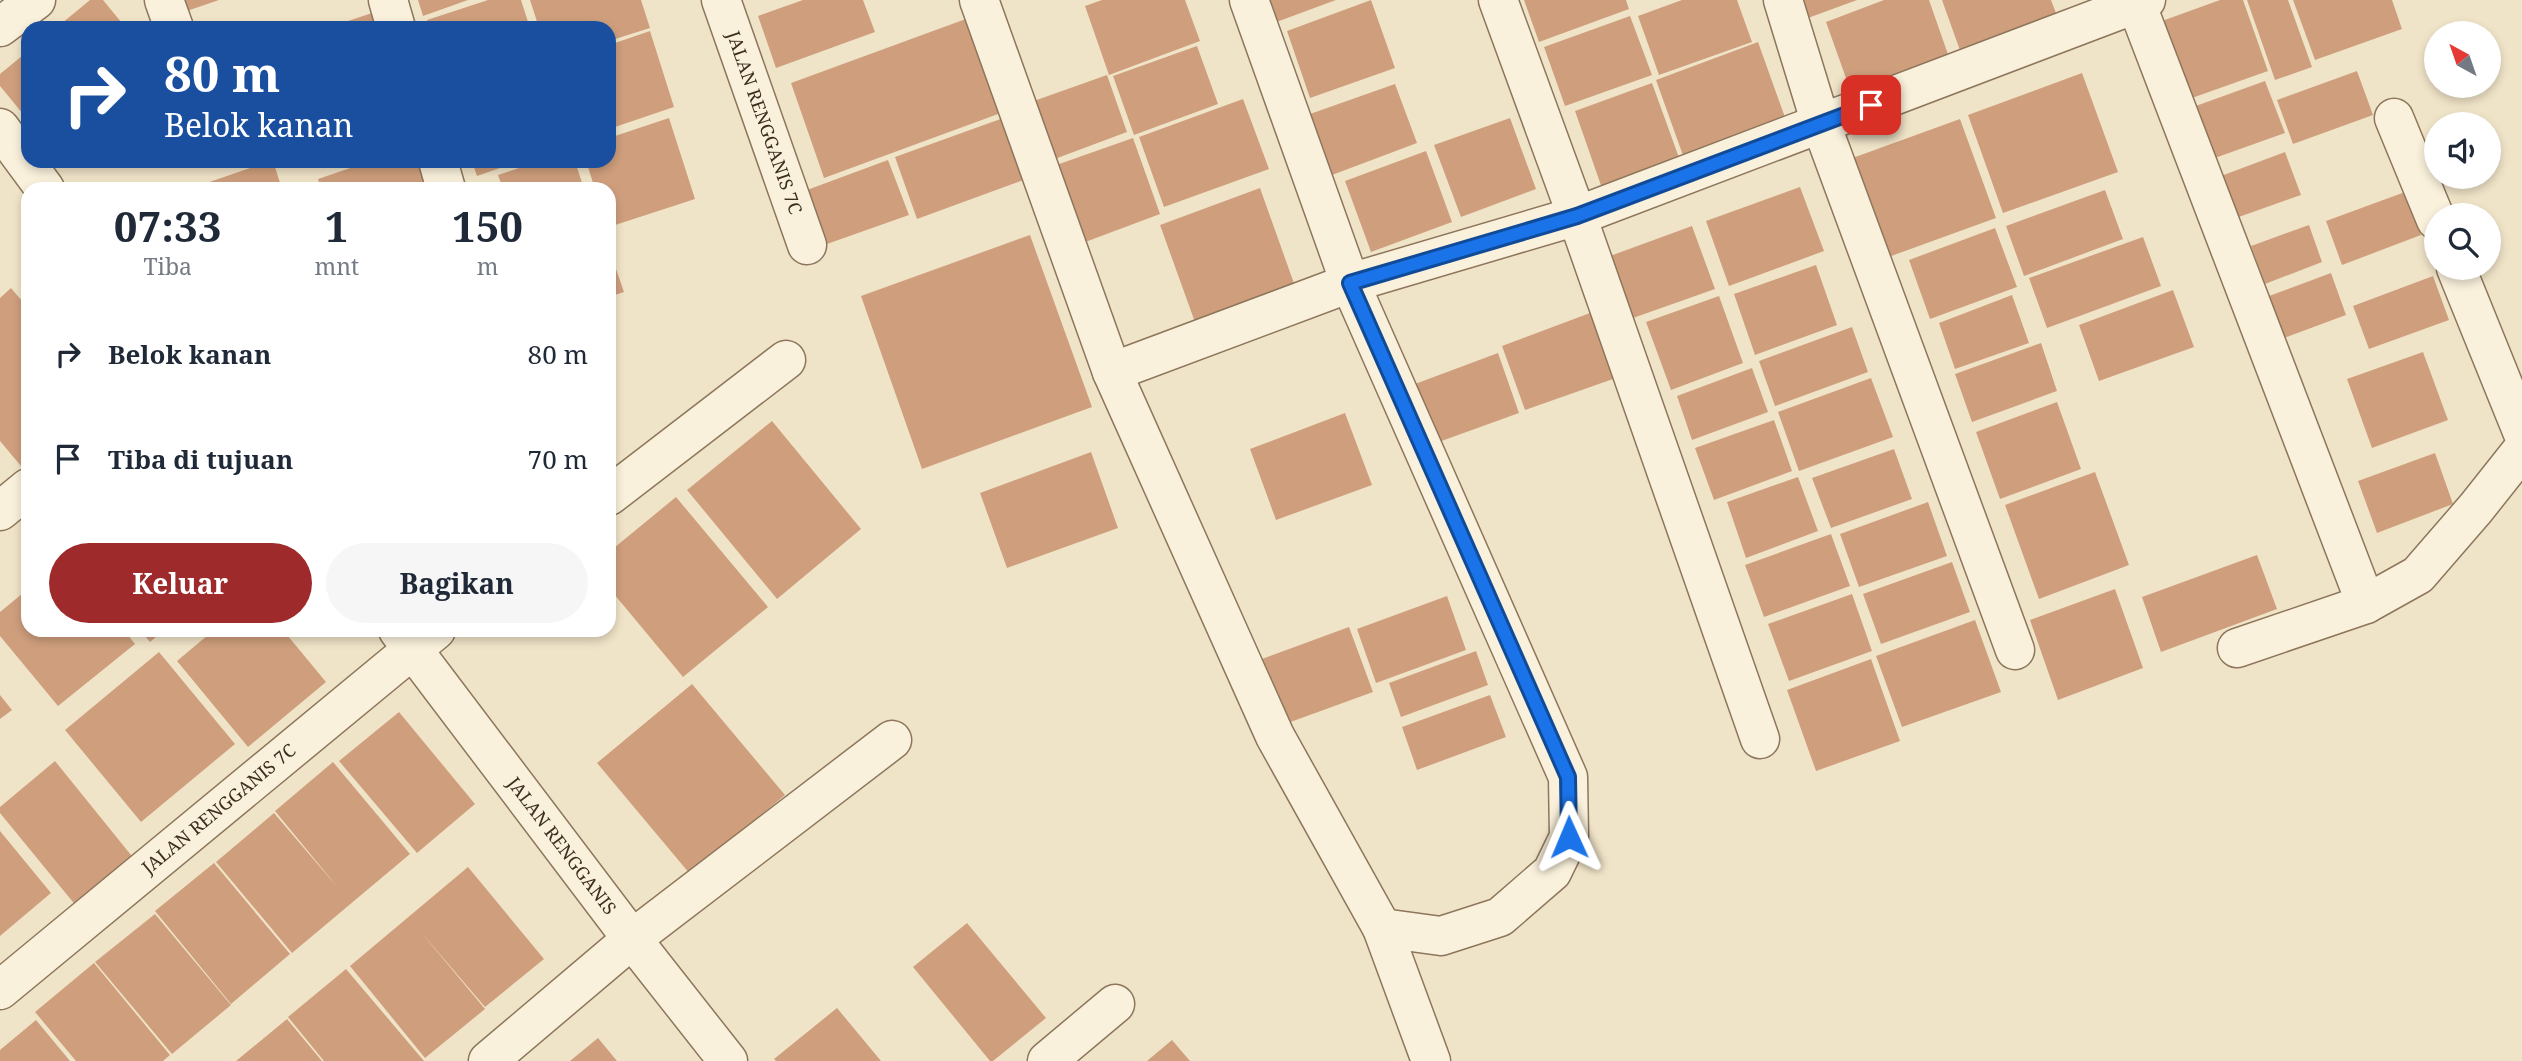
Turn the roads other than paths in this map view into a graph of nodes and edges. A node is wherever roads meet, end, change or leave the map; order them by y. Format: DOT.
graph roads {
  1 [pos="36,0"];
  2 [pos="164,0"];
  3 [pos="388,0"];
  4 [pos="721,0"];
  5 [pos="979,0"];
  6 [pos="1249,0"];
  7 [pos="1498,0"];
  8 [pos="1783,0"];
  9 [pos="2129,3"];
  10 [pos="172,21"];
  11 [pos="394,21"];
  12 [pos="0,27"];
  13 [pos="2395,118"];
  14 [pos="1821,124"];
  15 [pos="0,128"];
  16 [pos="21,156"];
  17 [pos="2429,203"];
  18 [pos="1577,216"];
  19 [pos="807,245"];
  20 [pos="2461,280"];
  21 [pos="1350,283"];
  22 [pos="786,360"];
  23 [pos="1112,372"];
  24 [pos="2522,431"];
  25 [pos="2522,450"];
  26 [pos="616,491"];
  27 [pos="21,494"];
  28 [pos="0,511"];
  29 [pos="2366,604"];
  30 [pos="415,637"];
  31 [pos="417,637"];
  32 [pos="2236,648"];
  33 [pos="2015,650"];
  34 [pos="1760,739"];
  35 [pos="892,740"];
  36 [pos="1382,928"];
  37 [pos="632,939"];
  38 [pos="0,990"];
  39 [pos="1115,1004"];
  40 [pos="488,1061"];
  41 [pos="728,1061"];
  42 [pos="1046,1061"];
  43 [pos="1431,1061"];
  1 -- 12 [label="street"];
  2 -- 10 [label="street"];
  3 -- 11 [label="street"];
  4 -- 19 [label="street, JALAN RENGGANIS 7C"];
  5 -- 23 [label="street"];
  6 -- 21 [label="street"];
  7 -- 18 [label="street"];
  8 -- 14 [label="street"];
  9 -- 14 [label="street"];
  9 -- 29 [label="street"];
  13 -- 17 [label="street"];
  14 -- 18 [label="street"];
  14 -- 33 [label="street"];
  15 -- 16 [label="street"];
  18 -- 21 [label="street"];
  18 -- 34 [label="street"];
  20 -- 24 [label="street"];
  21 -- 23 [label="street"];
  21 -- 36 [label="street"];
  22 -- 26 [label="street"];
  23 -- 36 [label="street"];
  25 -- 29 [label="street"];
  27 -- 28 [label="street"];
  29 -- 32 [label="street"];
  30 -- 38 [label="street, JALAN RENGGANIS 7C"];
  31 -- 37 [label="street, JALAN RENGGANIS"];
  35 -- 37 [label="street"];
  36 -- 43 [label="street"];
  37 -- 40 [label="street"];
  37 -- 41 [label="street, JALAN RENGGANIS"];
  39 -- 42 [label="street"];
}
